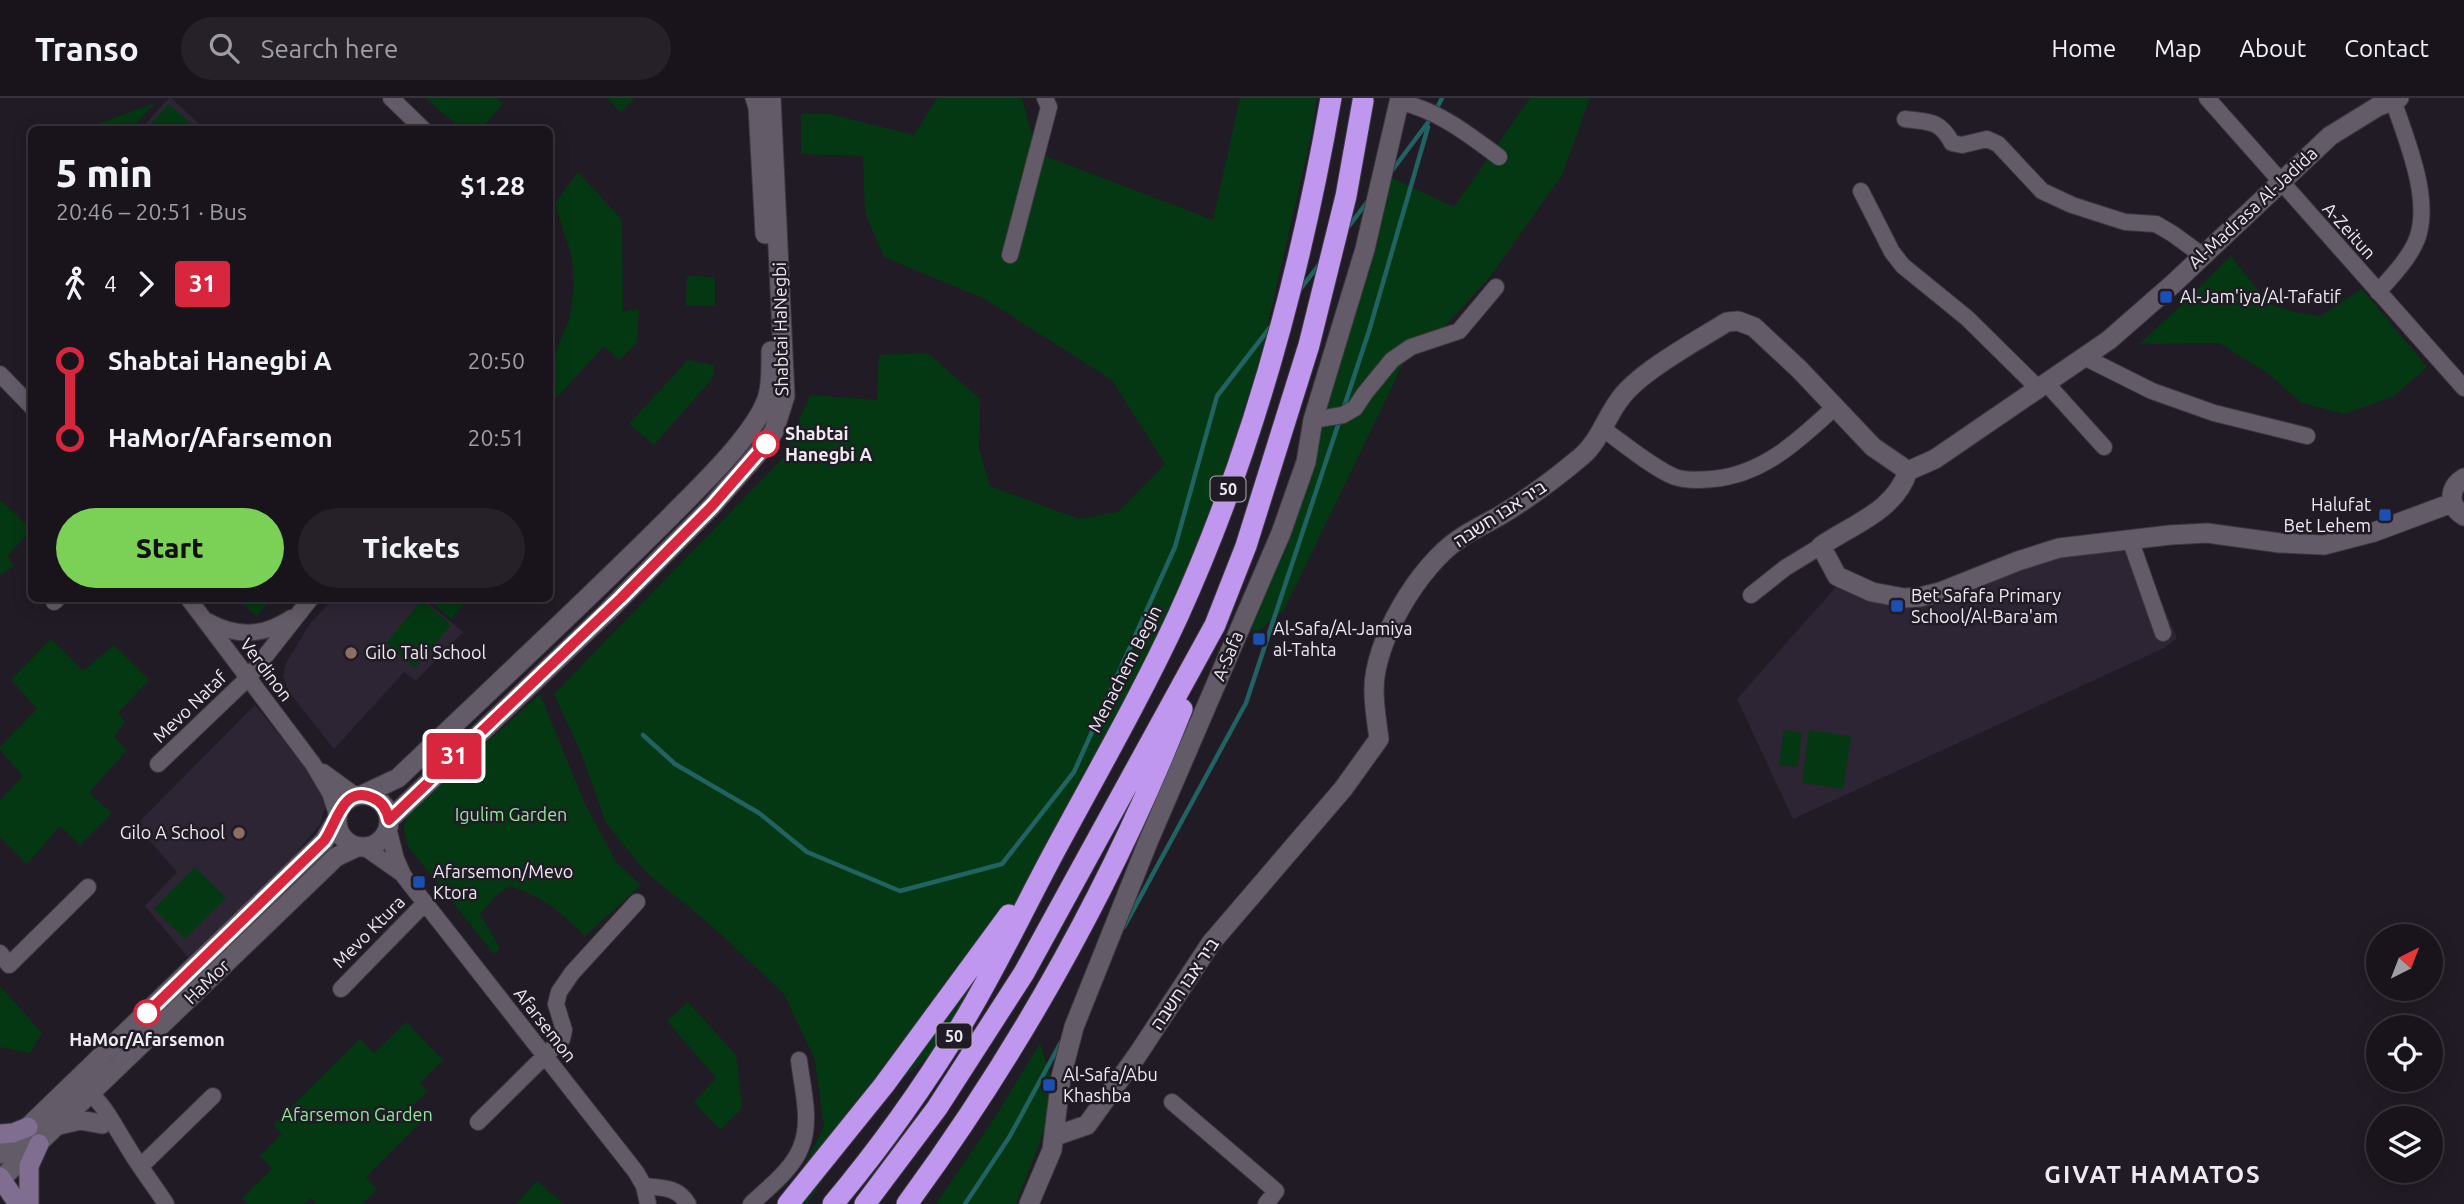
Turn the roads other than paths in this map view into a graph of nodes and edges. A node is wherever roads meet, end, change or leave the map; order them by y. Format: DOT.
graph roads {
  1 [pos="391,98"];
  2 [pos="755,98"];
  3 [pos="771,98"];
  4 [pos="1045,98"];
  5 [pos="1331,98"];
  6 [pos="2207,98"];
  7 [pos="2396,99"];
  8 [pos="1399,100"];
  9 [pos="1363,101"];
  10 [pos="1905,118"];
  11 [pos="420,126"];
  12 [pos="1499,157"];
  13 [pos="2281,183"];
  14 [pos="1861,191"];
  15 [pos="1010,255"];
  16 [pos="2203,256"];
  17 [pos="1496,287"];
  18 [pos="2378,292"];
  19 [pos="2084,357"];
  20 [pos="0,374"];
  21 [pos="2043,386"];
  22 [pos="2464,388"];
  23 [pos="28,403"];
  24 [pos="1835,407"];
  25 [pos="1313,420"];
  26 [pos="1603,429"];
  27 [pos="2307,436"];
  28 [pos="2104,447"];
  29 [pos="1908,471"];
  30 [pos="2464,478"];
  31 [pos="2458,509"];
  32 [pos="2130,539"];
  33 [pos="1821,546"];
  34 [pos="1751,596"];
  35 [pos="191,602"];
  36 [pos="306,605"];
  37 [pos="204,620"];
  38 [pos="1215,625"];
  39 [pos="2164,633"];
  40 [pos="248,678"];
  41 [pos="158,764"];
  42 [pos="313,764"];
  43 [pos="359,795"];
  44 [pos="337,818"];
  45 [pos="388,824"];
  46 [pos="361,847"];
  47 [pos="1053,854"];
  48 [pos="403,875"];
  49 [pos="88,887"];
  50 [pos="637,902"];
  51 [pos="425,903"];
  52 [pos="5,959"];
  53 [pos="341,989"];
  54 [pos="544,1055"];
  55 [pos="799,1060"];
  56 [pos="73,1084"];
  57 [pos="213,1096"];
  58 [pos="87,1098"];
  59 [pos="1172,1102"];
  60 [pos="478,1122"];
  61 [pos="102,1124"];
  62 [pos="58,1125"];
  63 [pos="28,1127"];
  64 [pos="0,1134"];
  65 [pos="1055,1136"];
  66 [pos="125,1143"];
  67 [pos="39,1144"];
  68 [pos="0,1154"];
  69 [pos="141,1166"];
  70 [pos="0,1179"];
  71 [pos="644,1186"];
  72 [pos="18,1204"];
  73 [pos="29,1204"];
  74 [pos="166,1204"];
  75 [pos="648,1204"];
  76 [pos="688,1204"];
  77 [pos="751,1204"];
  78 [pos="788,1204"];
  79 [pos="833,1204"];
  80 [pos="865,1204"];
  81 [pos="906,1204"];
  82 [pos="1029,1204"];
  83 [pos="1266,1204"];
  1 -- 11 [label="street"];
  2 -- 43 [label="street, Shabtai HaNegbi"];
  3 -- 45 [label="street, Shabtai HaNegbi"];
  4 -- 15 [label="street"];
  5 -- 47 [label="highway, Menachem Begin / 50"];
  6 -- 13 [label="street, A-Zeitun"];
  7 -- 13 [label="street, Al-Madrasa Al-Jadida"];
  7 -- 18 [label="street"];
  8 -- 12 [label="street"];
  8 -- 25 [label="street, A-Safa"];
  9 -- 38 [label="highway, 50"];
  10 -- 16 [label="street"];
  13 -- 16 [label="street, Al-Madrasa Al-Jadida"];
  13 -- 18 [label="street, A-Zeitun"];
  14 -- 21 [label="street"];
  16 -- 19 [label="street, Al-Madrasa Al-Jadida"];
  17 -- 25 [label="street"];
  18 -- 22 [label="street, A-Zeitun"];
  19 -- 21 [label="street, Al-Madrasa Al-Jadida"];
  19 -- 27 [label="street"];
  20 -- 23 [label="street"];
  21 -- 28 [label="street"];
  21 -- 29 [label="street, Al-Madrasa Al-Jadida"];
  24 -- 26 [label="street"];
  24 -- 26 [label="street, ביר אבו חשבה"];
  24 -- 29 [label="street, ביר אבו חשבה"];
  25 -- 65 [label="street, A-Safa"];
  26 -- 65 [label="street, ביר אבו חשבה"];
  29 -- 33 [label="street"];
  30 -- 31 [label="street"];
  31 -- 32 [label="street"];
  32 -- 33 [label="street"];
  32 -- 39 [label="street"];
  33 -- 34 [label="street"];
  35 -- 37 [label="street, Verdinon"];
  36 -- 37 [label="street"];
  36 -- 40 [label="street, Mevo Nataf"];
  37 -- 40 [label="street, Verdinon"];
  38 -- 80 [label="highway, 50"];
  38 -- 81 [label="highway"];
  40 -- 41 [label="street, Mevo Nataf"];
  40 -- 42 [label="street, Verdinon"];
  42 -- 43 [label="street, Verdinon"];
  42 -- 44 [label="street, Verdinon"];
  43 -- 44 [label="street"];
  43 -- 45 [label="street"];
  44 -- 46 [label="street"];
  44 -- 56 [label="street, HaMor"];
  45 -- 46 [label="street"];
  45 -- 48 [label="street, Afarsemon"];
  46 -- 48 [label="street, Afarsemon"];
  46 -- 58 [label="street, HaMor"];
  47 -- 78 [label="highway"];
  47 -- 79 [label="highway, Menachem Begin / 50"];
  48 -- 51 [label="street, Afarsemon"];
  49 -- 52 [label="street"];
  50 -- 54 [label="street"];
  51 -- 53 [label="street, Mevo Ktura"];
  51 -- 54 [label="street, Afarsemon"];
  54 -- 60 [label="street"];
  54 -- 71 [label="street, Afarsemon"];
  55 -- 77 [label="street"];
  56 -- 58 [label="street"];
  56 -- 63 [label="street, HaMor"];
  57 -- 69 [label="street"];
  58 -- 61 [label="street"];
  58 -- 62 [label="street, HaMor"];
  58 -- 66 [label="street"];
  59 -- 83 [label="street"];
  61 -- 62 [label="street"];
  61 -- 66 [label="street"];
  62 -- 67 [label="street, HaMor"];
  63 -- 64 [label="main road"];
  63 -- 68 [label="street, HaMor"];
  65 -- 82 [label="street, A-Safa"];
  66 -- 69 [label="street"];
  67 -- 70 [label="street, HaMor"];
  67 -- 73 [label="main road"];
  69 -- 74 [label="street"];
  70 -- 72 [label="main road"];
  71 -- 75 [label="street, Afarsemon"];
  71 -- 76 [label="street"];
}
